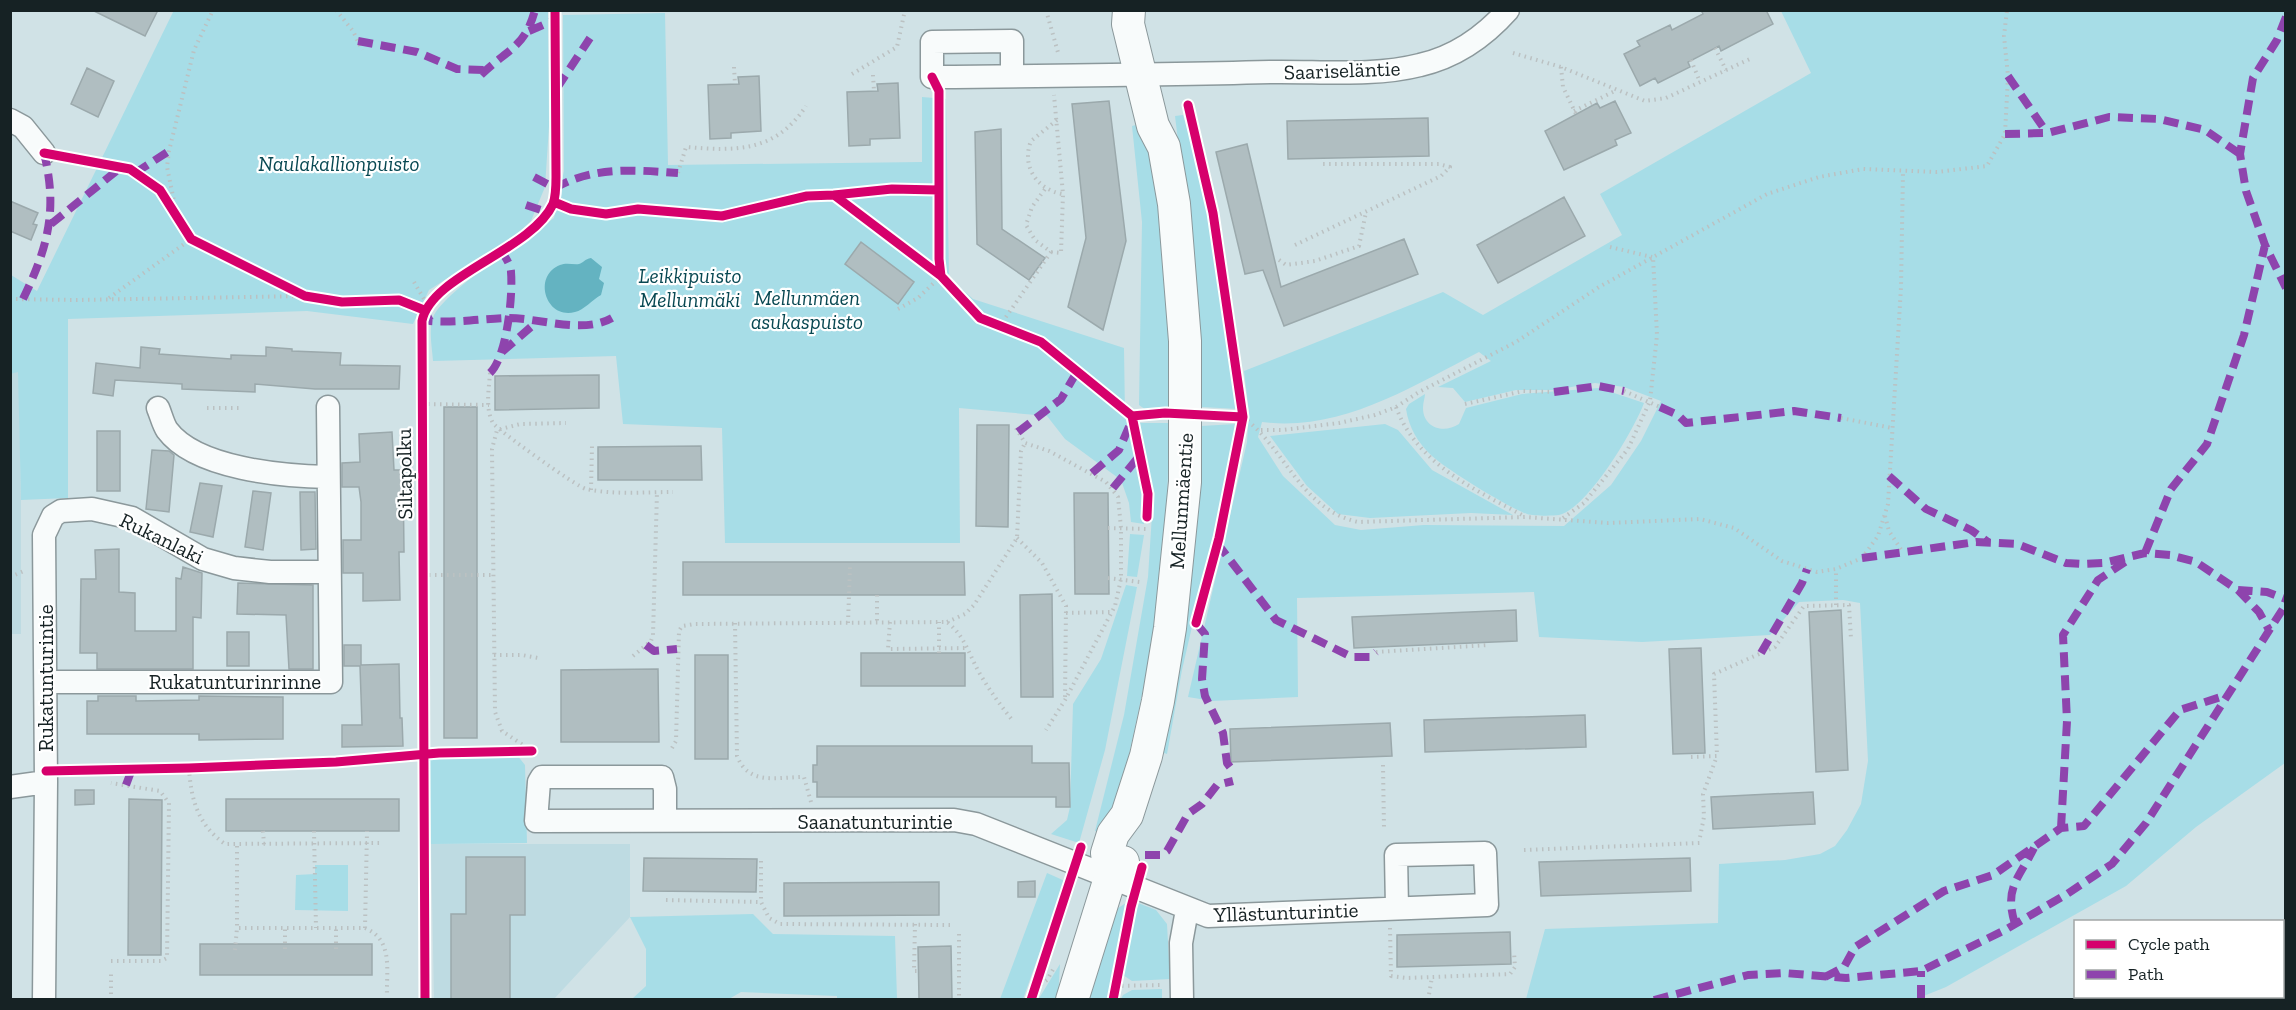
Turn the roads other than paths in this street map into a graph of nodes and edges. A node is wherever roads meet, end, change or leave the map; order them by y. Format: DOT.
graph roads {
  1 [pos="1129,10"];
  2 [pos="1139,10"];
  3 [pos="1508,10"];
  4 [pos="1150,74"];
  5 [pos="1012,76"];
  6 [pos="10,120"];
  7 [pos="44,153"];
  8 [pos="159,408"];
  9 [pos="328,408"];
  10 [pos="328,477"];
  11 [pos="44,536"];
  12 [pos="329,572"];
  13 [pos="46,681"];
  14 [pos="46,782"];
  15 [pos="10,787"];
  16 [pos="664,820"];
  17 [pos="1110,878"];
  18 [pos="1393,909"];
  19 [pos="1187,910"];
  20 [pos="1174,992"];
  21 [pos="44,999"];
  22 [pos="1072,999"];
  1 -- 4 [label="main road, Mellunmäentie"];
  2 -- 4 [label="main road, Mellunmäentie"];
  3 -- 4 [label="street, Saariseläntie"];
  4 -- 5 [label="street, Saariseläntie"];
  4 -- 17 [label="main road, Mellunmäentie"];
  6 -- 7 [label="street"];
  8 -- 10 [label="street"];
  9 -- 10 [label="street, Rukatunturinrinne"];
  10 -- 12 [label="street, Rukatunturinrinne"];
  11 -- 12 [label="street, Rukanlaki"];
  11 -- 13 [label="street, Rukatunturintie"];
  12 -- 13 [label="street, Rukatunturinrinne"];
  13 -- 14 [label="street, Rukatunturintie"];
  14 -- 15 [label="street"];
  14 -- 21 [label="street, Rukatunturintie"];
  16 -- 16 [label="street, Saanatunturintie"];
  16 -- 17 [label="street, Saanatunturintie"];
  17 -- 19 [label="street, Yllästunturintie"];
  17 -- 22 [label="main road, Mellunmäentie"];
  18 -- 18 [label="street, Yllästunturintie"];
  18 -- 19 [label="street, Yllästunturintie"];
  19 -- 20 [label="street"];
}
